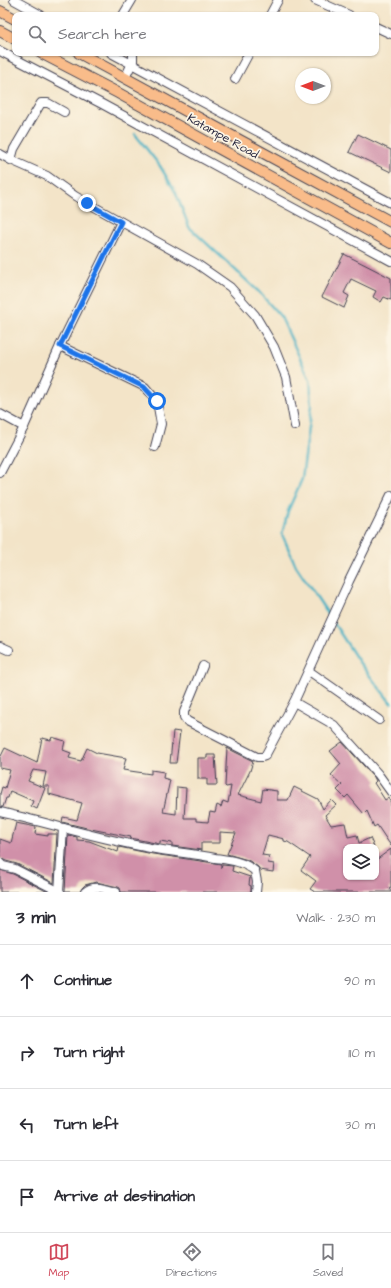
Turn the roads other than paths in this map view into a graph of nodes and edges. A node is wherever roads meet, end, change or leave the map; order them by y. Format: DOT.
graph roads {
  1 [pos="14,0"];
  2 [pos="132,0"];
  3 [pos="278,0"];
  4 [pos="316,0"];
  5 [pos="0,11"];
  6 [pos="36,12"];
  7 [pos="126,12"];
  8 [pos="272,12"];
  9 [pos="342,12"];
  10 [pos="12,17"];
  11 [pos="379,29"];
  12 [pos="0,31"];
  13 [pos="391,34"];
  14 [pos="12,37"];
  15 [pos="0,51"];
  16 [pos="47,56"];
  17 [pos="85,56"];
  18 [pos="117,56"];
  19 [pos="133,56"];
  20 [pos="247,56"];
  21 [pos="132,64"];
  22 [pos="125,78"];
  23 [pos="235,79"];
  24 [pos="64,112"];
  25 [pos="0,154"];
  26 [pos="11,160"];
  27 [pos="391,203"];
  28 [pos="121,222"];
  29 [pos="391,222"];
  30 [pos="391,243"];
  31 [pos="391,261"];
  32 [pos="60,346"];
  33 [pos="0,414"];
  34 [pos="295,426"];
  35 [pos="24,427"];
  36 [pos="156,447"];
  37 [pos="0,473"];
  38 [pos="391,495"];
  39 [pos="0,646"];
  40 [pos="9,650"];
  41 [pos="203,666"];
  42 [pos="309,671"];
  43 [pos="294,702"];
  44 [pos="379,720"];
  45 [pos="391,792"];
  46 [pos="0,812"];
  47 [pos="63,828"];
  48 [pos="0,863"];
  49 [pos="60,892"];
  50 [pos="85,892"];
  51 [pos="116,892"];
  52 [pos="256,892"];
  1 -- 6 [label="street"];
  2 -- 7 [label="street"];
  3 -- 8 [label="street"];
  4 -- 9 [label="street"];
  5 -- 10 [label="main road"];
  11 -- 13 [label="street"];
  12 -- 14 [label="main road"];
  15 -- 31 [label="street"];
  16 -- 30 [label="main road, Katampe Road"];
  17 -- 22 [label="main road, Katampe Road"];
  18 -- 21 [label="street"];
  19 -- 21 [label="street"];
  20 -- 23 [label="street"];
  21 -- 22 [label="street"];
  21 -- 27 [label="street"];
  22 -- 29 [label="main road, Katampe Road"];
  24 -- 26 [label="street"];
  25 -- 26 [label="street"];
  26 -- 28 [label="street"];
  28 -- 32 [label="street"];
  28 -- 34 [label="street"];
  32 -- 35 [label="street"];
  32 -- 36 [label="street"];
  33 -- 35 [label="street"];
  35 -- 37 [label="street"];
  38 -- 42 [label="street"];
  39 -- 40 [label="street"];
  41 -- 43 [label="street"];
  42 -- 43 [label="street"];
  42 -- 44 [label="street"];
  43 -- 45 [label="street"];
  46 -- 47 [label="street"];
  47 -- 49 [label="street"];
  47 -- 52 [label="street"];
  48 -- 49 [label="street"];
  50 -- 51 [label="street"];
}
